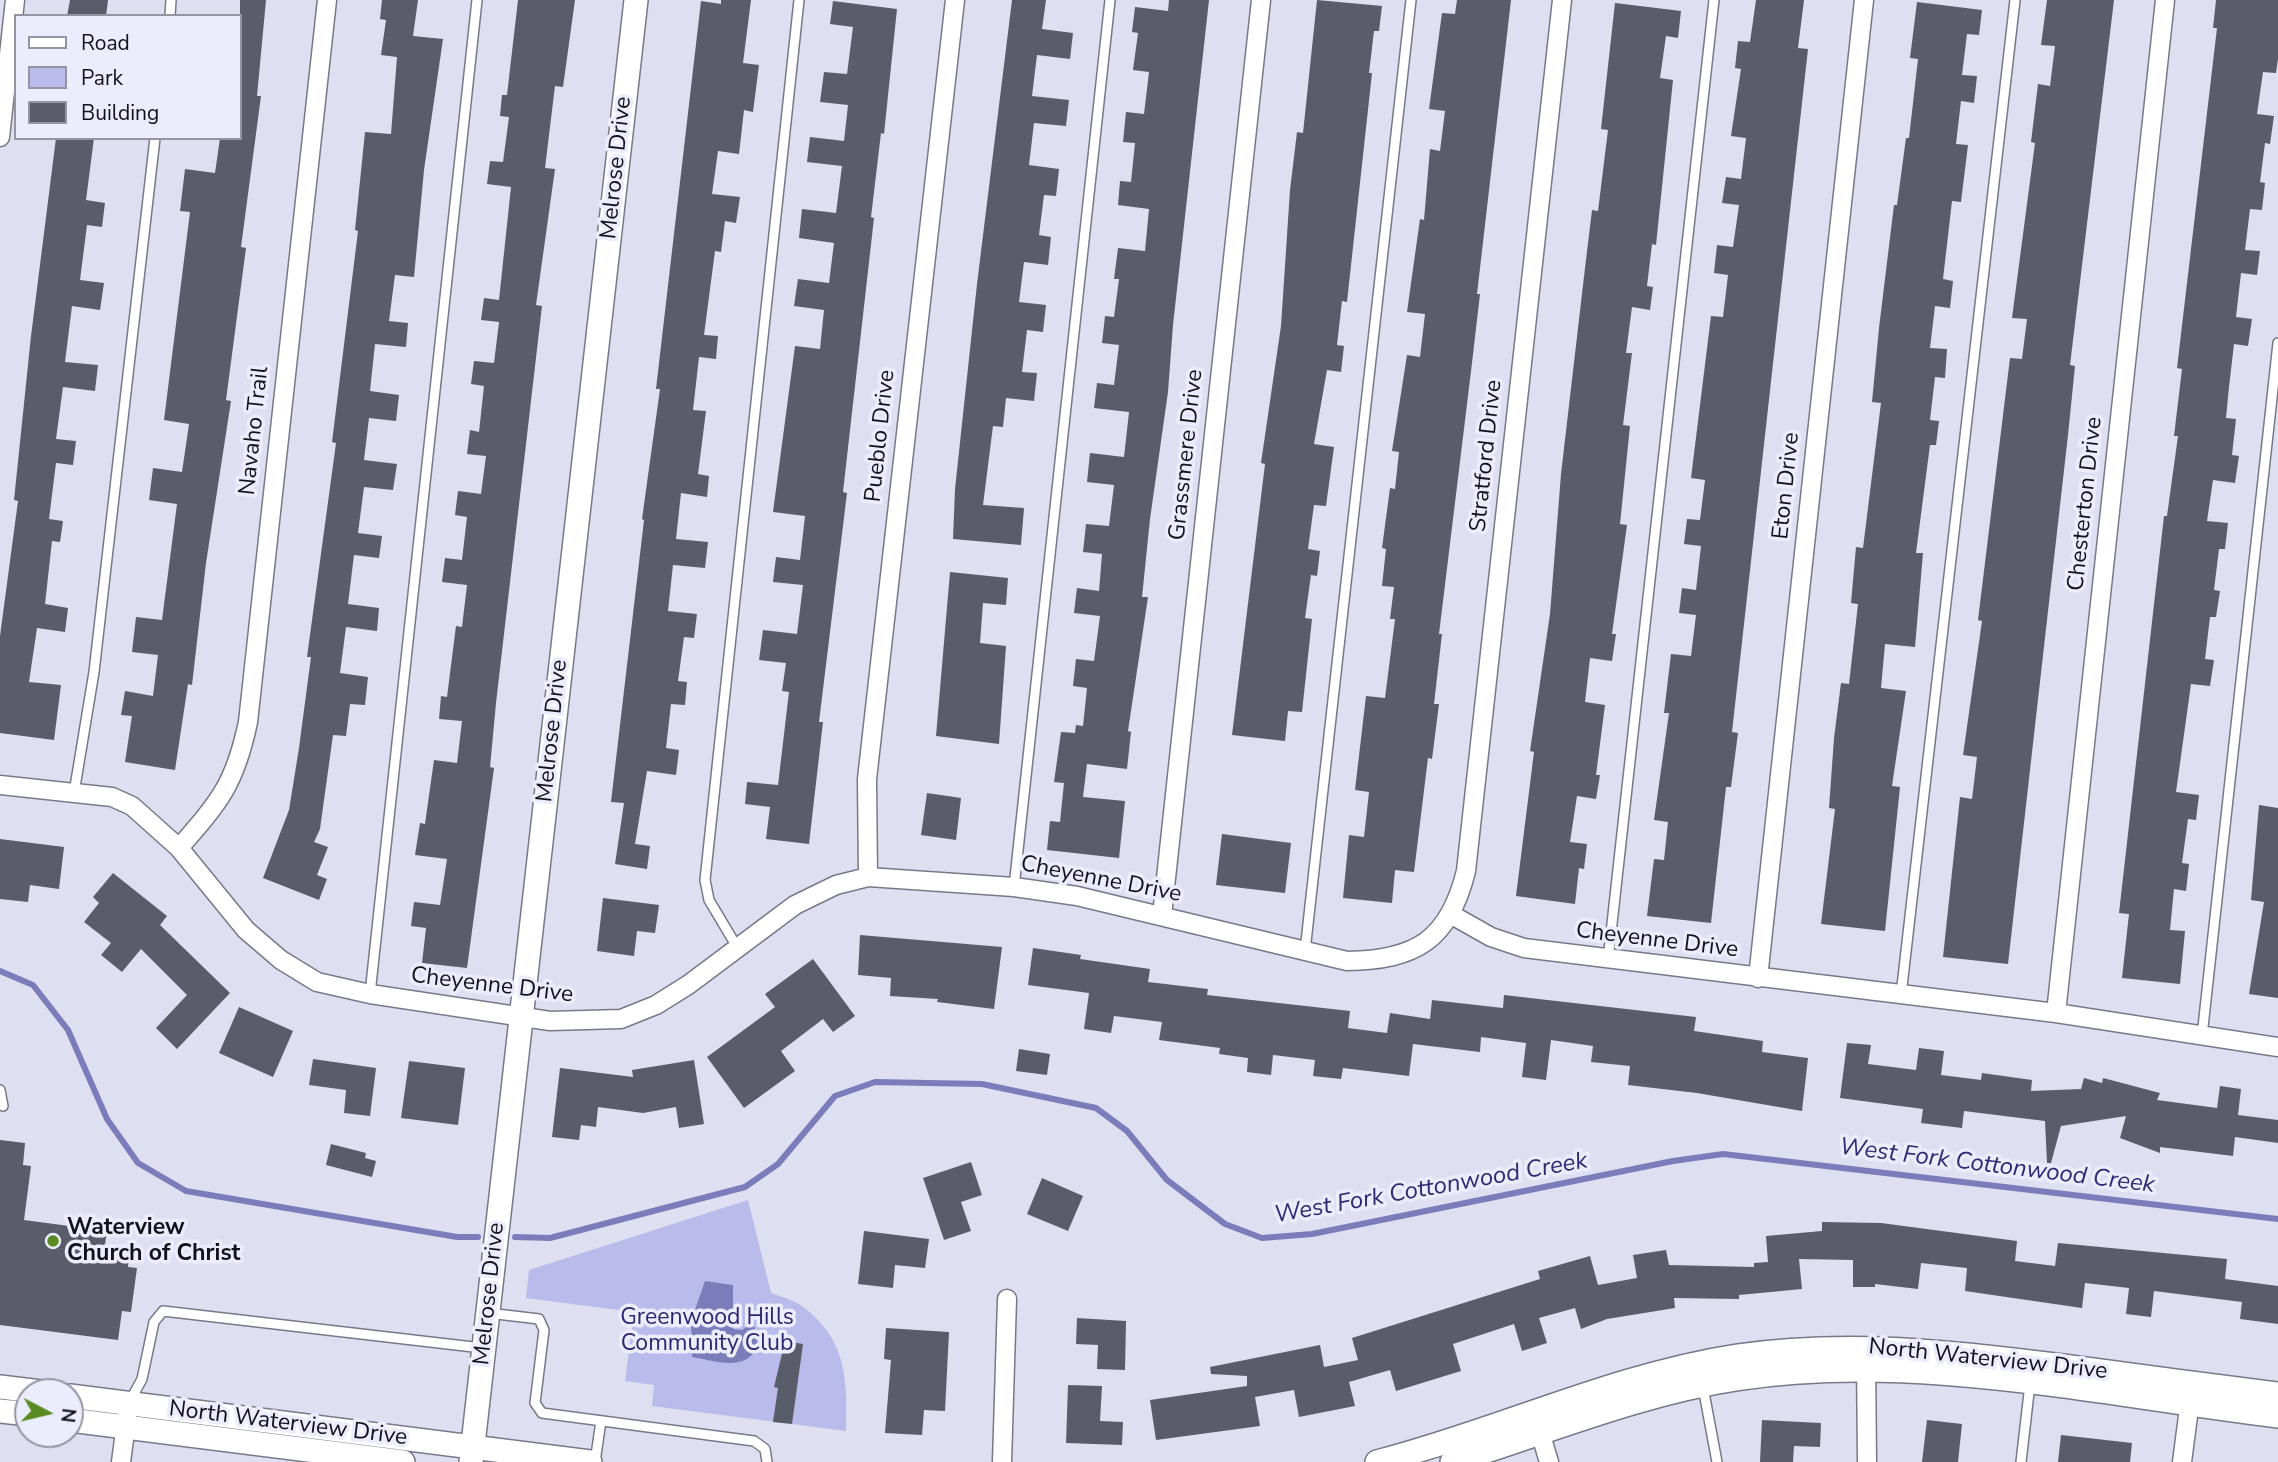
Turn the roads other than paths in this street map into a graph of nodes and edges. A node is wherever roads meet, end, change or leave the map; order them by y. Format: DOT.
graph roads {
  1 [pos="15,0"];
  2 [pos="327,0"];
  3 [pos="477,0"];
  4 [pos="636,0"];
  5 [pos="799,0"];
  6 [pos="956,0"];
  7 [pos="1110,0"];
  8 [pos="1261,0"];
  9 [pos="1411,0"];
  10 [pos="1562,0"];
  11 [pos="1714,0"];
  12 [pos="1864,0"];
  13 [pos="2015,0"];
  14 [pos="2165,0"];
  15 [pos="0,137"];
  16 [pos="155,140"];
  17 [pos="2278,343"];
  18 [pos="0,785"];
  19 [pos="74,793"];
  20 [pos="179,848"];
  21 [pos="868,877"];
  22 [pos="1014,887"];
  23 [pos="1162,915"];
  24 [pos="1452,915"];
  25 [pos="737,947"];
  26 [pos="1305,951"];
  27 [pos="1608,960"];
  28 [pos="1758,978"];
  29 [pos="370,994"];
  30 [pos="1901,995"];
  31 [pos="2056,1013"];
  32 [pos="521,1017"];
  33 [pos="2202,1036"];
  34 [pos="2278,1047"];
  35 [pos="0,1090"];
  36 [pos="3,1106"];
  37 [pos="1007,1299"];
  38 [pos="488,1312"];
  39 [pos="484,1348"];
  40 [pos="1866,1358"];
  41 [pos="2030,1384"];
  42 [pos="1702,1385"];
  43 [pos="2190,1394"];
  44 [pos="2278,1394"];
  45 [pos="84,1398"];
  46 [pos="129,1403"];
  47 [pos="2278,1416"];
  48 [pos="601,1421"];
  49 [pos="84,1422"];
  50 [pos="1537,1423"];
  51 [pos="126,1427"];
  52 [pos="293,1455"];
  53 [pos="472,1455"];
  54 [pos="121,1462"];
  55 [pos="403,1462"];
  56 [pos="590,1462"];
  57 [pos="595,1462"];
  58 [pos="767,1462"];
  59 [pos="1002,1462"];
  60 [pos="1377,1462"];
  61 [pos="1452,1462"];
  62 [pos="1549,1462"];
  63 [pos="1717,1462"];
  64 [pos="1867,1462"];
  65 [pos="2021,1462"];
  66 [pos="2182,1462"];
  1 -- 15 [label="street"];
  2 -- 20 [label="street, Navaho Trail"];
  3 -- 29 [label="lane"];
  4 -- 32 [label="street, Melrose Drive"];
  5 -- 25 [label="lane"];
  6 -- 21 [label="street, Pueblo Drive"];
  7 -- 22 [label="lane"];
  8 -- 23 [label="street, Grassmere Drive"];
  9 -- 26 [label="lane"];
  10 -- 24 [label="street, Stratford Drive"];
  11 -- 27 [label="lane"];
  12 -- 28 [label="street, Eton Drive"];
  13 -- 30 [label="lane"];
  14 -- 31 [label="street, Chesterton Drive"];
  16 -- 19 [label="lane"];
  17 -- 33 [label="lane"];
  18 -- 19 [label="street, Cheyenne Drive"];
  19 -- 20 [label="street, Cheyenne Drive"];
  20 -- 29 [label="street, Cheyenne Drive"];
  21 -- 22 [label="street, Cheyenne Drive"];
  21 -- 25 [label="street, Cheyenne Drive"];
  22 -- 23 [label="street, Cheyenne Drive"];
  23 -- 26 [label="street, Cheyenne Drive"];
  24 -- 26 [label="street, Cheyenne Drive"];
  24 -- 27 [label="street, Cheyenne Drive"];
  25 -- 32 [label="street, Cheyenne Drive"];
  27 -- 28 [label="street, Cheyenne Drive"];
  28 -- 30 [label="street, Cheyenne Drive"];
  29 -- 32 [label="street, Cheyenne Drive"];
  30 -- 31 [label="street, Cheyenne Drive"];
  31 -- 33 [label="street, Cheyenne Drive"];
  32 -- 38 [label="street, Melrose Drive"];
  33 -- 34 [label="street, Cheyenne Drive"];
  35 -- 36 [label="lane"];
  37 -- 59 [label="street"];
  38 -- 39 [label="street, Melrose Drive"];
  38 -- 48 [label="lane"];
  39 -- 46 [label="lane"];
  39 -- 53 [label="street, Melrose Drive"];
  40 -- 41 [label="street, North Waterview Drive"];
  40 -- 42 [label="street, North Waterview Drive"];
  40 -- 43 [label="street, North Waterview Drive"];
  40 -- 50 [label="street, North Waterview Drive"];
  40 -- 64 [label="street"];
  41 -- 43 [label="street, North Waterview Drive"];
  41 -- 65 [label="lane"];
  42 -- 50 [label="street, North Waterview Drive"];
  42 -- 63 [label="lane"];
  43 -- 44 [label="street, North Waterview Drive"];
  43 -- 47 [label="street, North Waterview Drive"];
  43 -- 66 [label="street"];
  45 -- 46 [label="street, North Waterview Drive"];
  46 -- 51 [label="street"];
  46 -- 53 [label="street, North Waterview Drive"];
  48 -- 57 [label="lane"];
  48 -- 58 [label="lane"];
  49 -- 51 [label="street, North Waterview Drive"];
  50 -- 60 [label="street, North Waterview Drive"];
  50 -- 61 [label="street, North Waterview Drive"];
  50 -- 62 [label="street"];
  51 -- 52 [label="street, North Waterview Drive"];
  51 -- 54 [label="street"];
  52 -- 55 [label="street, North Waterview Drive"];
  53 -- 56 [label="street, North Waterview Drive"];
}
